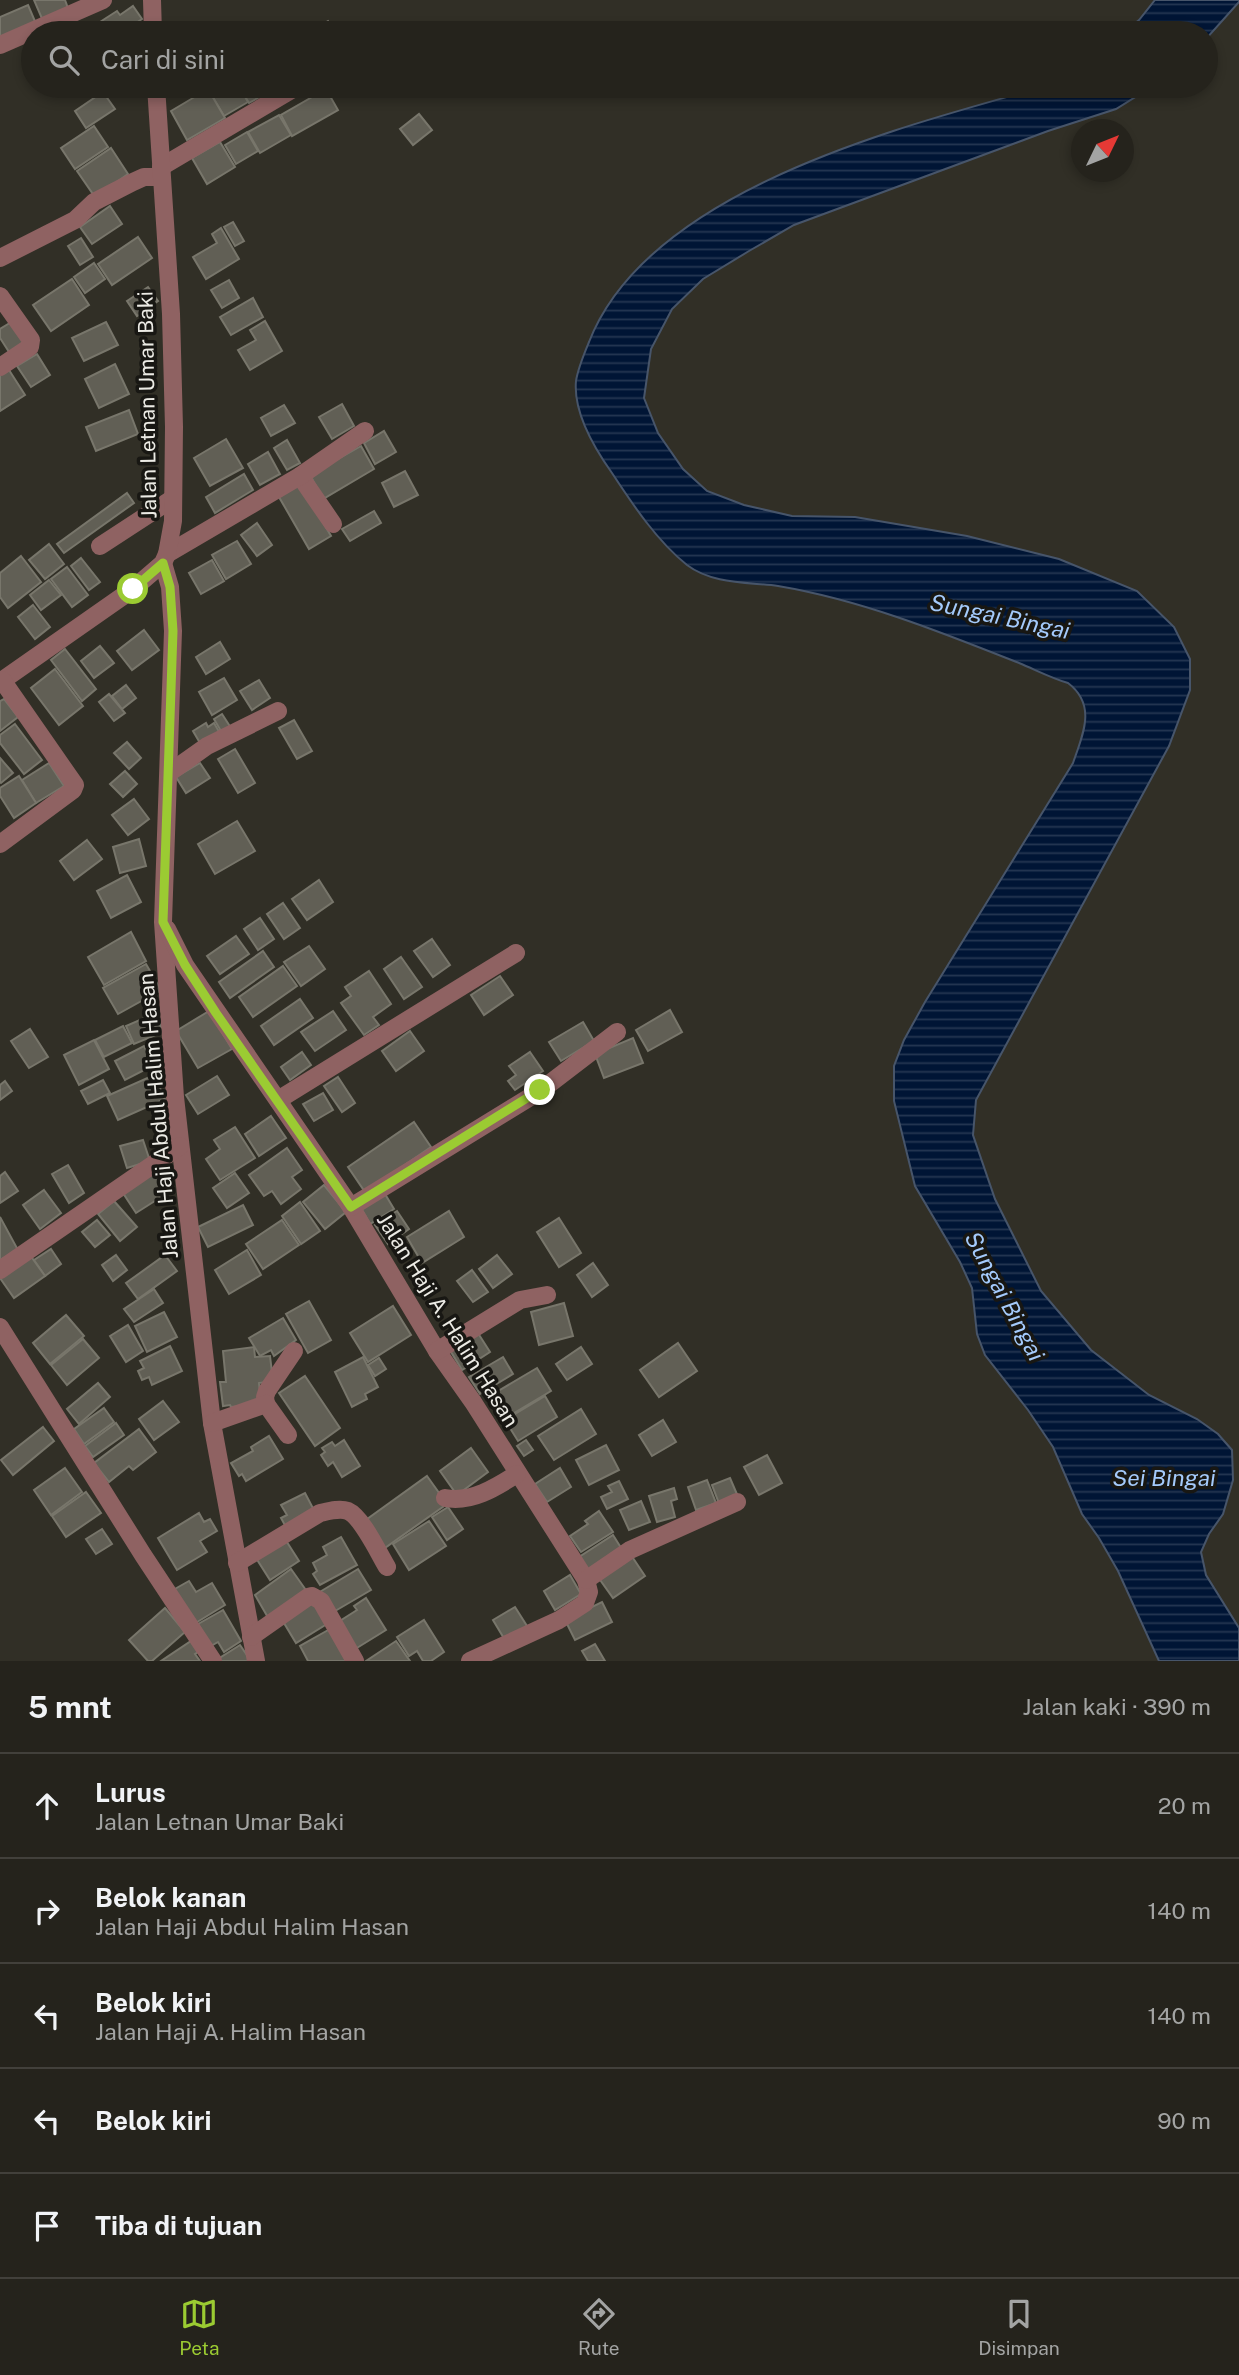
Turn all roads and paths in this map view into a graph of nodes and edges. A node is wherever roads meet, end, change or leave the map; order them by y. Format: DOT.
graph roads {
  1 [pos="103,0"];
  2 [pos="152,0"];
  3 [pos="55,21"];
  4 [pos="153,21"];
  5 [pos="21,36"];
  6 [pos="0,45"];
  7 [pos="157,98"];
  8 [pos="279,98"];
  9 [pos="161,172"];
  10 [pos="0,258"];
  11 [pos="0,296"];
  12 [pos="0,367"];
  13 [pos="365,431"];
  14 [pos="299,476"];
  15 [pos="172,499"];
  16 [pos="333,524"];
  17 [pos="100,546"];
  18 [pos="165,558"];
  19 [pos="1,681"];
  20 [pos="278,710"];
  21 [pos="169,773"];
  22 [pos="0,844"];
  23 [pos="163,922"];
  24 [pos="516,953"];
  25 [pos="617,1032"];
  26 [pos="278,1100"];
  27 [pos="180,1146"];
  28 [pos="351,1207"];
  29 [pos="0,1270"];
  30 [pos="547,1294"];
  31 [pos="0,1327"];
  32 [pos="294,1350"];
  33 [pos="437,1350"];
  34 [pos="266,1404"];
  35 [pos="212,1423"];
  36 [pos="288,1435"];
  37 [pos="517,1474"];
  38 [pos="445,1497"];
  39 [pos="737,1502"];
  40 [pos="237,1563"];
  41 [pos="387,1567"];
  42 [pos="586,1580"];
  43 [pos="251,1637"];
  44 [pos="213,1661"];
  45 [pos="256,1661"];
  46 [pos="355,1661"];
  47 [pos="470,1661"];
  1 -- 3 [label="street"];
  2 -- 4 [label="street"];
  5 -- 6 [label="street"];
  7 -- 9 [label="street, Jalan Letnan Umar Baki"];
  8 -- 9 [label="street"];
  9 -- 10 [label="street"];
  9 -- 15 [label="street, Jalan Letnan Umar Baki"];
  11 -- 12 [label="street"];
  13 -- 14 [label="street"];
  14 -- 16 [label="street"];
  14 -- 18 [label="street"];
  15 -- 17 [label="street"];
  15 -- 18 [label="street, Jalan Letnan Umar Baki"];
  18 -- 19 [label="street"];
  18 -- 21 [label="street, Jalan Haji Abdul Halim Hasan"];
  19 -- 22 [label="street"];
  20 -- 21 [label="street"];
  21 -- 23 [label="street, Jalan Haji Abdul Halim Hasan"];
  23 -- 26 [label="street, Jalan Haji A. Halim Hasan"];
  23 -- 27 [label="street, Jalan Haji Abdul Halim Hasan"];
  24 -- 26 [label="street"];
  25 -- 28 [label="street"];
  26 -- 28 [label="street, Jalan Haji A. Halim Hasan"];
  27 -- 29 [label="street"];
  27 -- 35 [label="street, Jalan Haji Abdul Halim Hasan"];
  28 -- 33 [label="street, Jalan Haji A. Halim Hasan"];
  30 -- 33 [label="street"];
  31 -- 44 [label="street"];
  32 -- 34 [label="street"];
  33 -- 37 [label="street, Jalan Haji A. Halim Hasan"];
  34 -- 35 [label="street"];
  34 -- 36 [label="street"];
  35 -- 40 [label="street, Jalan Haji Abdul Halim Hasan"];
  37 -- 38 [label="street"];
  37 -- 42 [label="street, Jalan Haji A. Halim Hasan"];
  39 -- 42 [label="street"];
  40 -- 41 [label="street"];
  40 -- 43 [label="street, Jalan Haji Abdul Halim Hasan"];
  42 -- 47 [label="street"];
  43 -- 45 [label="street, Jalan Haji Abdul Halim Hasan"];
  43 -- 46 [label="street"];
}
